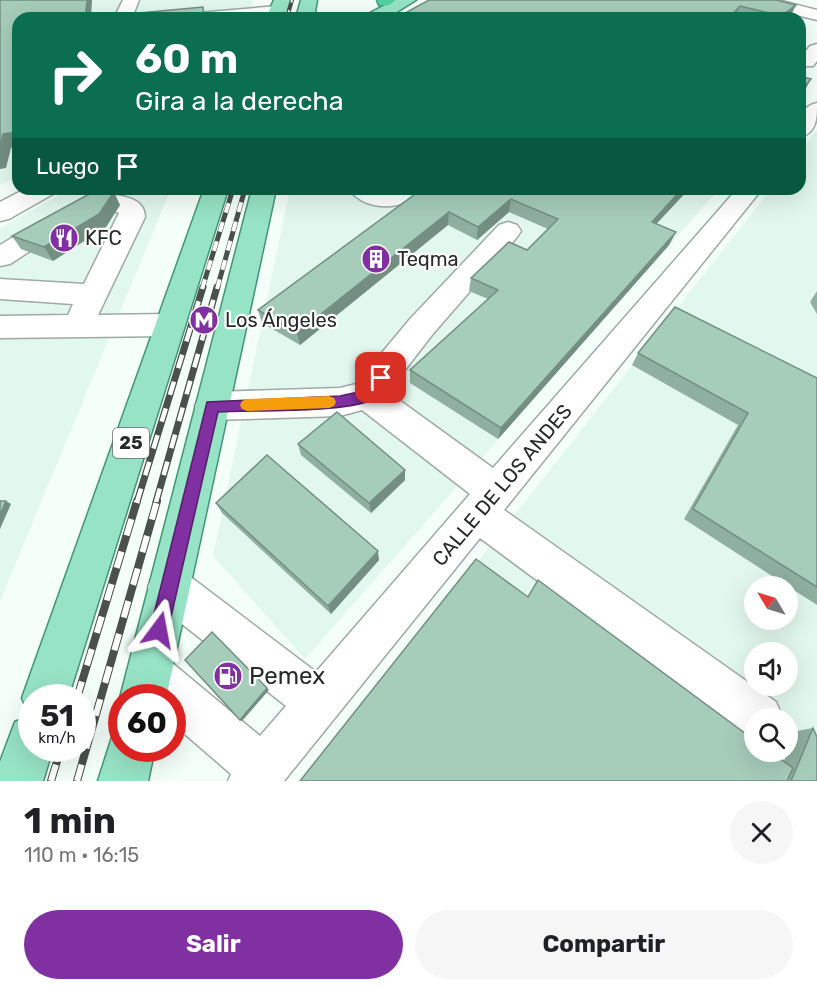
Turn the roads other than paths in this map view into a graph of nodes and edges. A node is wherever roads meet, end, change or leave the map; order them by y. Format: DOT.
graph roads {
  1 [pos="386,0"];
  2 [pos="408,0"];
  3 [pos="758,0"];
  4 [pos="801,5"];
  5 [pos="232,8"];
  6 [pos="279,10"];
  7 [pos="372,12"];
  8 [pos="378,12"];
  9 [pos="817,15"];
  10 [pos="817,109"];
  11 [pos="806,123"];
  12 [pos="33,195"];
  13 [pos="214,195"];
  14 [pos="263,195"];
  15 [pos="375,195"];
  16 [pos="401,195"];
  17 [pos="745,195"];
  18 [pos="0,213"];
  19 [pos="508,231"];
  20 [pos="0,257"];
  21 [pos="0,289"];
  22 [pos="94,295"];
  23 [pos="170,325"];
  24 [pos="77,326"];
  25 [pos="10,327"];
  26 [pos="367,395"];
  27 [pos="212,406"];
  28 [pos="487,503"];
  29 [pos="170,587"];
  30 [pos="50,684"];
  31 [pos="146,684"];
  32 [pos="319,703"];
  33 [pos="747,708"];
  34 [pos="186,717"];
  35 [pos="24,762"];
  36 [pos="128,762"];
  37 [pos="258,775"];
  38 [pos="18,781"];
  39 [pos="123,781"];
  1 -- 7 [label="main road"];
  2 -- 8 [label="main road"];
  3 -- 4 [label="street"];
  4 -- 9 [label="street"];
  5 -- 6 [label="street"];
  10 -- 11 [label="street"];
  12 -- 18 [label="street"];
  13 -- 23 [label="main road, 25"];
  14 -- 27 [label="main road"];
  15 -- 16 [label="street"];
  17 -- 28 [label="street, CALLE DE LOS ANDES"];
  19 -- 26 [label="street"];
  20 -- 22 [label="street"];
  21 -- 22 [label="street"];
  22 -- 24 [label="street"];
  23 -- 24 [label="street"];
  23 -- 30 [label="main road, 25"];
  24 -- 25 [label="street"];
  26 -- 27 [label="street"];
  26 -- 28 [label="street"];
  27 -- 29 [label="main road"];
  28 -- 32 [label="street, CALLE DE LOS ANDES"];
  28 -- 33 [label="street"];
  29 -- 31 [label="main road"];
  29 -- 32 [label="street"];
  32 -- 37 [label="street, CALLE DE LOS ANDES"];
  34 -- 37 [label="street"];
  35 -- 38 [label="main road"];
  36 -- 39 [label="main road"];
}
